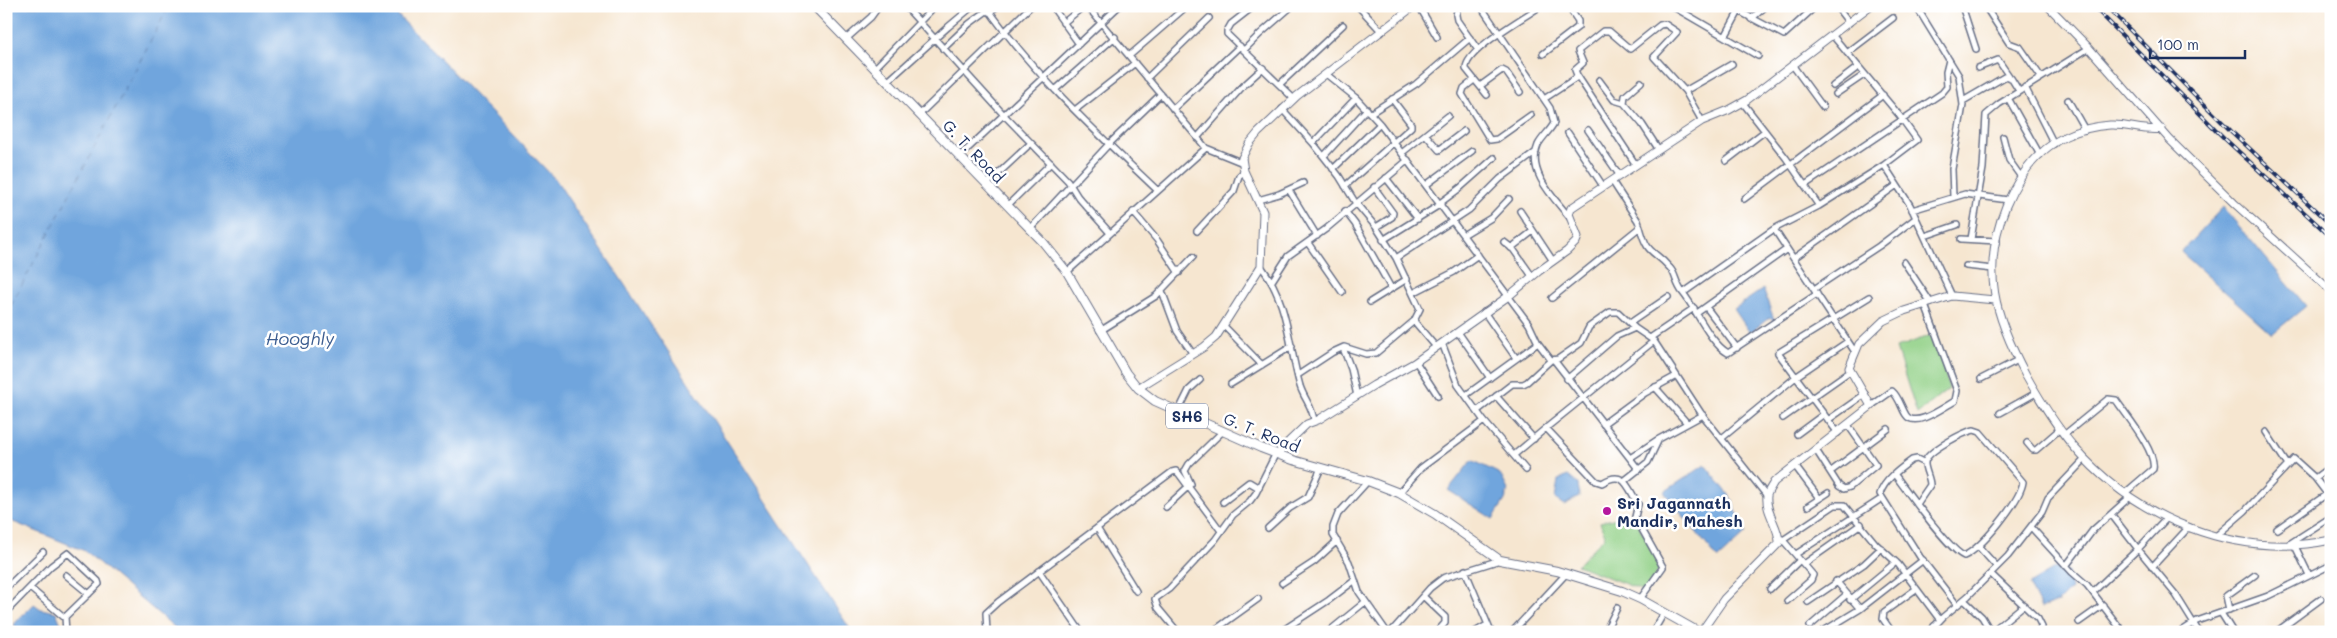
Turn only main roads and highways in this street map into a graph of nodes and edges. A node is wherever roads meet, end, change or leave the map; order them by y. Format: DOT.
graph roads {
  1 [pos="814,6"];
  2 [pos="1700,632"];
  1 -- 2 [label="main road, G. T. Road / SH6"];
}
